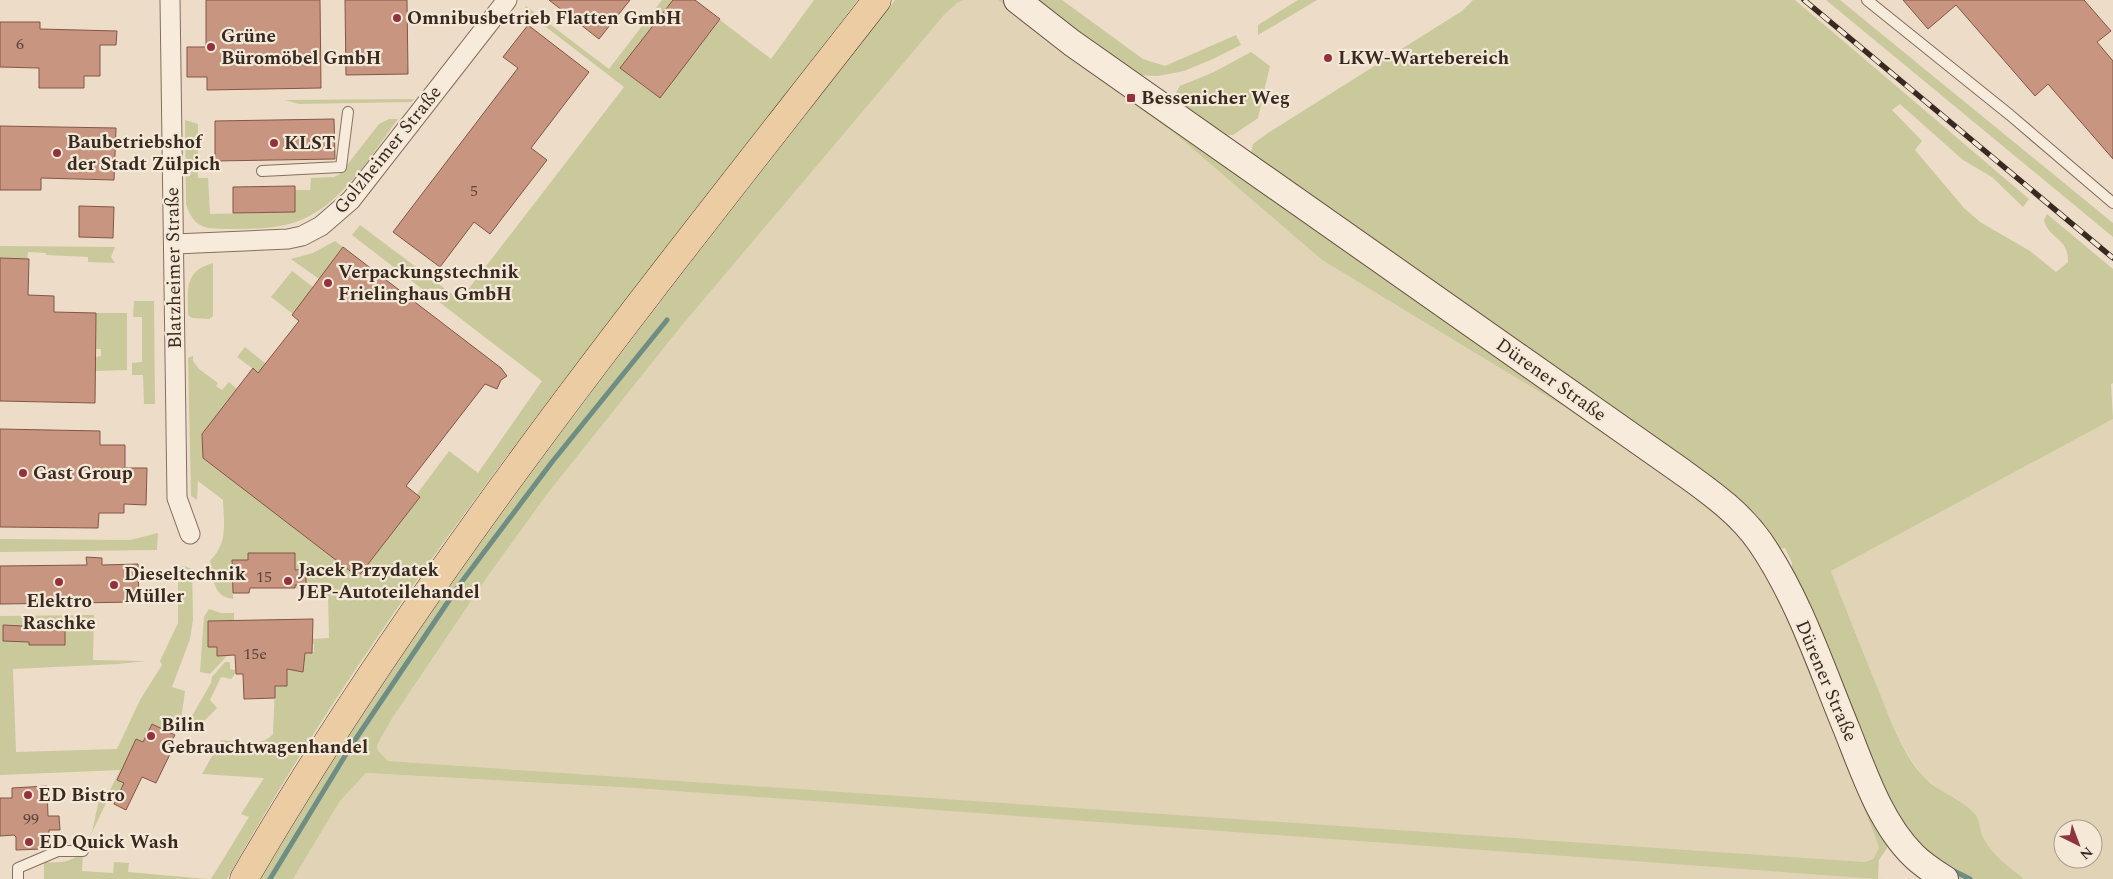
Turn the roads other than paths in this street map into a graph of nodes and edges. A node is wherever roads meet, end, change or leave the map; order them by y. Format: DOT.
graph roads {
  1 [pos="170,0"];
  2 [pos="507,0"];
  3 [pos="877,0"];
  4 [pos="1017,0"];
  5 [pos="1868,0"];
  6 [pos="348,112"];
  7 [pos="262,171"];
  8 [pos="2113,203"];
  9 [pos="175,244"];
  10 [pos="190,534"];
  11 [pos="83,851"];
  12 [pos="18,879"];
  13 [pos="244,879"];
  14 [pos="1945,879"];
  1 -- 9 [label="street, Blatzheimer Straße"];
  2 -- 9 [label="street, Golzheimer Straße"];
  3 -- 13 [label="main road"];
  4 -- 14 [label="street, Dürener Straße"];
  5 -- 8 [label="lane"];
  6 -- 7 [label="lane"];
  9 -- 10 [label="street, Blatzheimer Straße"];
  11 -- 12 [label="lane"];
}
